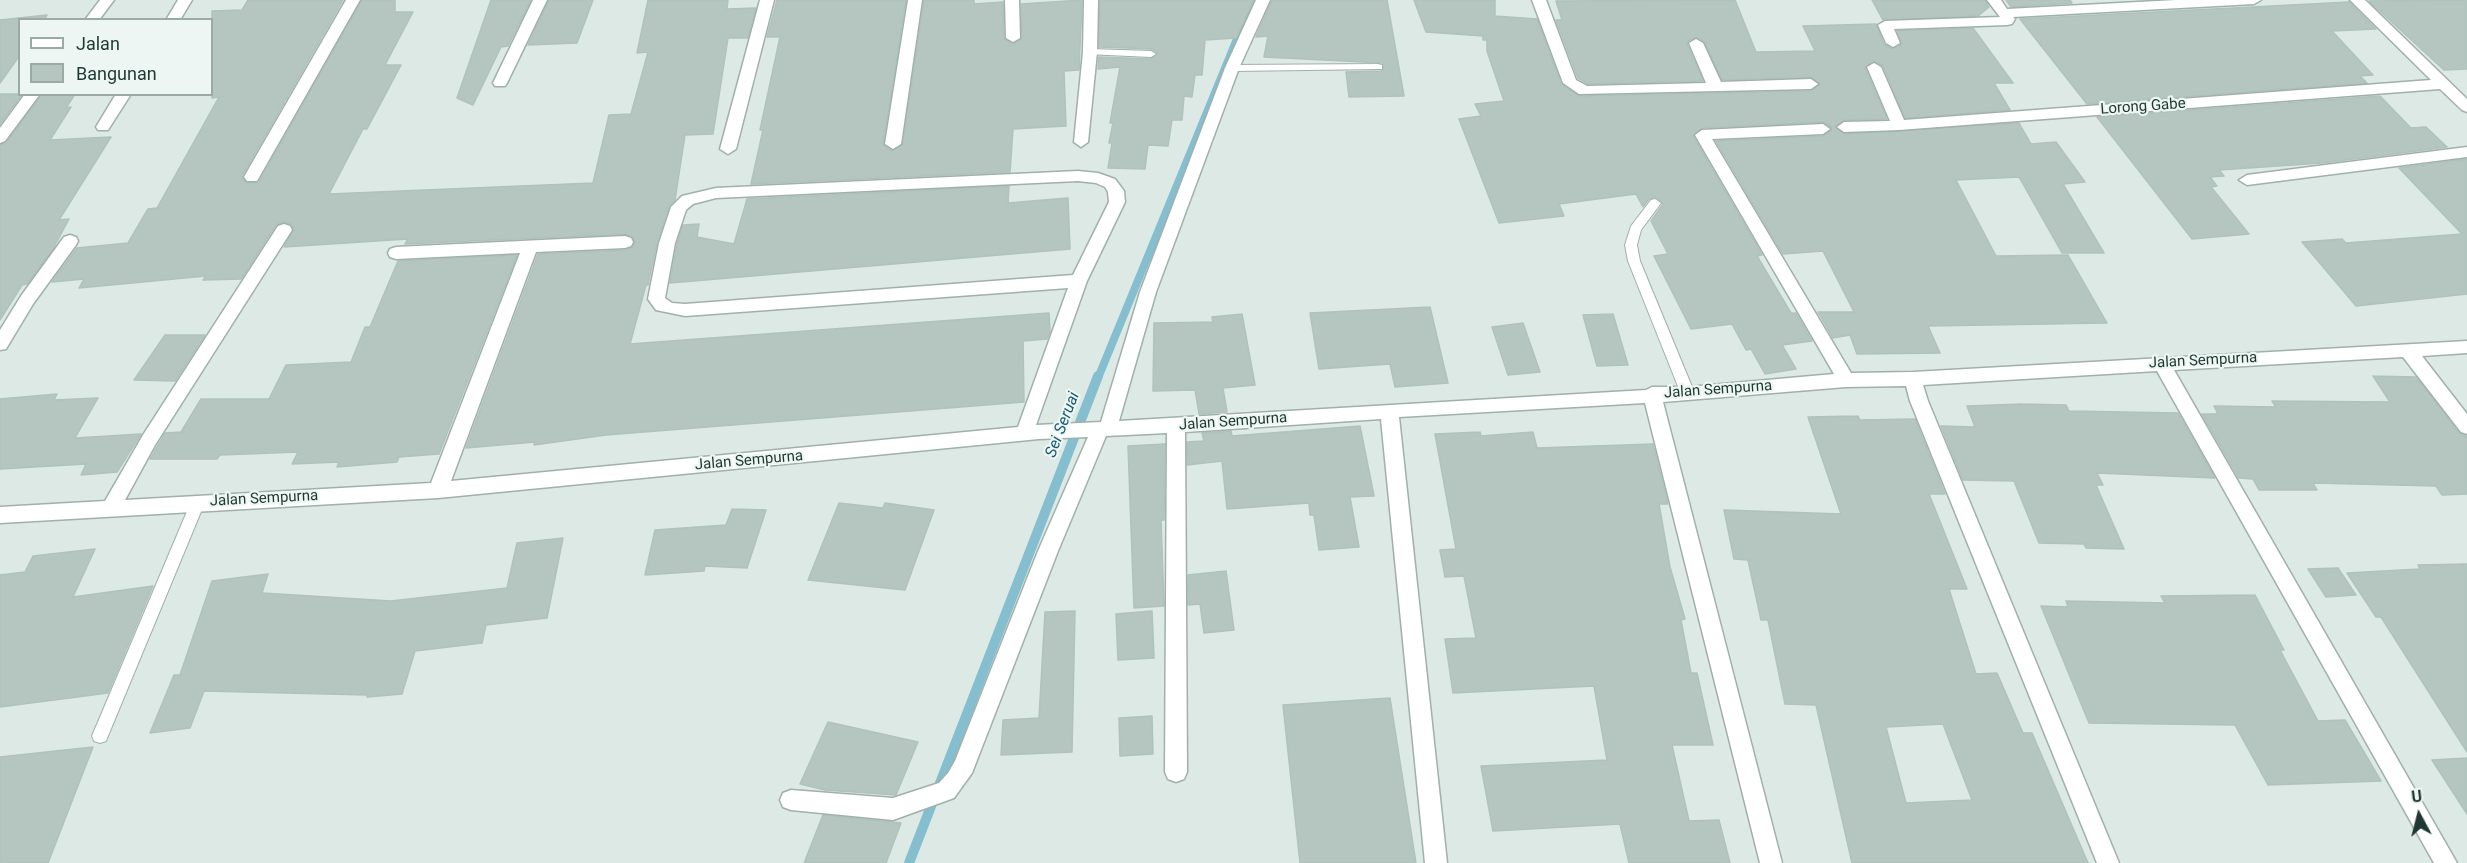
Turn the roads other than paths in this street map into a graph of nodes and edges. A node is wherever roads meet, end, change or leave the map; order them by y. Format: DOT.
graph roads {
  1 [pos="107,0"];
  2 [pos="185,0"];
  3 [pos="353,0"];
  4 [pos="540,0"];
  5 [pos="766,0"];
  6 [pos="915,0"];
  7 [pos="1012,0"];
  8 [pos="1091,0"];
  9 [pos="1263,0"];
  10 [pos="1539,0"];
  11 [pos="1994,0"];
  12 [pos="2254,0"];
  13 [pos="2356,0"];
  14 [pos="2004,13"];
  15 [pos="94,18"];
  16 [pos="174,18"];
  17 [pos="1013,38"];
  18 [pos="1695,43"];
  19 [pos="1893,43"];
  20 [pos="1090,52"];
  21 [pos="1151,54"];
  22 [pos="1874,67"];
  23 [pos="1233,68"];
  24 [pos="1378,68"];
  25 [pos="500,83"];
  26 [pos="1811,84"];
  27 [pos="2443,84"];
  28 [pos="1716,88"];
  29 [pos="32,96"];
  30 [pos="123,96"];
  31 [pos="2467,107"];
  32 [pos="1899,125"];
  33 [pos="103,127"];
  34 [pos="1844,127"];
  35 [pos="1823,129"];
  36 [pos="0,138"];
  37 [pos="1081,142"];
  38 [pos="892,144"];
  39 [pos="728,148"];
  40 [pos="2467,152"];
  41 [pos="252,177"];
  42 [pos="2247,180"];
  43 [pos="1655,202"];
  44 [pos="284,230"];
  45 [pos="70,241"];
  46 [pos="625,242"];
  47 [pos="531,245"];
  48 [pos="396,253"];
  49 [pos="1079,281"];
  50 [pos="0,344"];
  51 [pos="2467,347"];
  52 [pos="2408,351"];
  53 [pos="2161,363"];
  54 [pos="1913,379"];
  55 [pos="1846,380"];
  56 [pos="1652,394"];
  57 [pos="1688,394"];
  58 [pos="1389,411"];
  59 [pos="1176,426"];
  60 [pos="2467,427"];
  61 [pos="1101,429"];
  62 [pos="1031,433"];
  63 [pos="438,490"];
  64 [pos="198,502"];
  65 [pos="111,508"];
  66 [pos="0,515"];
  67 [pos="100,736"];
  68 [pos="1176,772"];
  69 [pos="790,800"];
  70 [pos="1436,863"];
  71 [pos="1771,863"];
  72 [pos="2108,863"];
  73 [pos="2446,863"];
  1 -- 15 [label="street"];
  2 -- 16 [label="street"];
  3 -- 41 [label="street"];
  4 -- 25 [label="street"];
  5 -- 39 [label="street"];
  6 -- 38 [label="street"];
  7 -- 17 [label="street"];
  8 -- 20 [label="street"];
  9 -- 23 [label="street"];
  10 -- 28 [label="street"];
  11 -- 14 [label="street"];
  12 -- 14 [label="street"];
  13 -- 27 [label="street"];
  14 -- 19 [label="street"];
  18 -- 28 [label="street"];
  20 -- 21 [label="lane"];
  20 -- 37 [label="street"];
  22 -- 32 [label="street"];
  23 -- 24 [label="lane"];
  23 -- 61 [label="street"];
  26 -- 28 [label="street"];
  27 -- 31 [label="street"];
  27 -- 32 [label="street, Lorong Gabe"];
  29 -- 36 [label="street"];
  30 -- 33 [label="street"];
  32 -- 34 [label="street, Lorong Gabe"];
  35 -- 55 [label="street"];
  40 -- 42 [label="street"];
  43 -- 57 [label="lane"];
  44 -- 65 [label="street"];
  45 -- 50 [label="street"];
  46 -- 47 [label="street"];
  47 -- 48 [label="street"];
  47 -- 63 [label="street"];
  49 -- 49 [label="street"];
  49 -- 62 [label="street"];
  51 -- 52 [label="street, Jalan Sempurna"];
  52 -- 53 [label="street, Jalan Sempurna"];
  52 -- 60 [label="street"];
  53 -- 54 [label="street, Jalan Sempurna"];
  53 -- 73 [label="street"];
  54 -- 55 [label="street, Jalan Sempurna"];
  54 -- 72 [label="street"];
  55 -- 57 [label="street, Jalan Sempurna"];
  56 -- 57 [label="street, Jalan Sempurna"];
  56 -- 58 [label="street, Jalan Sempurna"];
  56 -- 71 [label="street"];
  58 -- 59 [label="street, Jalan Sempurna"];
  58 -- 70 [label="street"];
  59 -- 61 [label="street, Jalan Sempurna"];
  59 -- 68 [label="street"];
  61 -- 62 [label="street, Jalan Sempurna"];
  61 -- 69 [label="street"];
  62 -- 63 [label="street, Jalan Sempurna"];
  63 -- 64 [label="street, Jalan Sempurna"];
  64 -- 65 [label="street, Jalan Sempurna"];
  64 -- 67 [label="lane"];
  65 -- 66 [label="street, Jalan Sempurna"];
}
